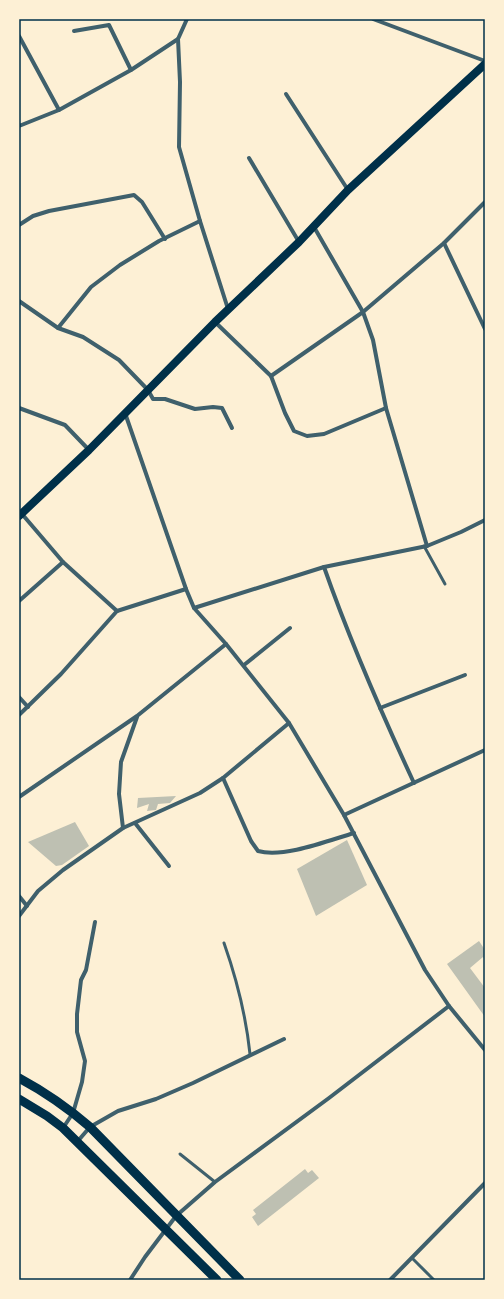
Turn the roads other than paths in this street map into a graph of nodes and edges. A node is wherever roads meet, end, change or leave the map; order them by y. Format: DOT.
graph roads {
  1 [pos="187,19"];
  2 [pos="373,19"];
  3 [pos="74,31"];
  4 [pos="19,36"];
  5 [pos="178,39"];
  6 [pos="485,61"];
  7 [pos="485,64"];
  8 [pos="131,70"];
  9 [pos="286,94"];
  10 [pos="59,110"];
  11 [pos="19,126"];
  12 [pos="249,158"];
  13 [pos="348,190"];
  14 [pos="485,202"];
  15 [pos="200,221"];
  16 [pos="19,225"];
  17 [pos="314,227"];
  18 [pos="165,239"];
  19 [pos="299,242"];
  20 [pos="444,243"];
  21 [pos="19,301"];
  22 [pos="228,309"];
  23 [pos="363,312"];
  24 [pos="215,322"];
  25 [pos="58,328"];
  26 [pos="485,329"];
  27 [pos="271,376"];
  28 [pos="148,390"];
  29 [pos="19,408"];
  30 [pos="386,408"];
  31 [pos="125,412"];
  32 [pos="232,428"];
  33 [pos="89,450"];
  34 [pos="20,515"];
  35 [pos="485,520"];
  36 [pos="426,546"];
  37 [pos="63,562"];
  38 [pos="324,567"];
  39 [pos="445,584"];
  40 [pos="186,589"];
  41 [pos="19,601"];
  42 [pos="194,608"];
  43 [pos="117,611"];
  44 [pos="290,628"];
  45 [pos="226,644"];
  46 [pos="244,665"];
  47 [pos="465,675"];
  48 [pos="19,697"];
  49 [pos="28,707"];
  50 [pos="380,708"];
  51 [pos="19,715"];
  52 [pos="137,716"];
  53 [pos="289,723"];
  54 [pos="485,750"];
  55 [pos="223,778"];
  56 [pos="414,783"];
  57 [pos="19,797"];
  58 [pos="344,815"];
  59 [pos="135,823"];
  60 [pos="123,828"];
  61 [pos="354,833"];
  62 [pos="169,866"];
  63 [pos="19,896"];
  64 [pos="27,906"];
  65 [pos="19,916"];
  66 [pos="95,922"];
  67 [pos="224,943"];
  68 [pos="449,1006"];
  69 [pos="284,1039"];
  70 [pos="485,1050"];
  71 [pos="250,1054"];
  72 [pos="19,1078"];
  73 [pos="19,1099"];
  74 [pos="73,1113"];
  75 [pos="90,1127"];
  76 [pos="63,1128"];
  77 [pos="77,1142"];
  78 [pos="180,1154"];
  79 [pos="215,1182"];
  80 [pos="485,1183"];
  81 [pos="176,1216"];
  82 [pos="166,1228"];
  83 [pos="412,1258"];
  84 [pos="130,1280"];
  85 [pos="218,1280"];
  86 [pos="240,1280"];
  87 [pos="390,1280"];
  88 [pos="434,1280"];
  1 -- 5 [label="street"];
  2 -- 6 [label="street"];
  3 -- 8 [label="street"];
  4 -- 10 [label="street"];
  5 -- 8 [label="street"];
  5 -- 15 [label="street"];
  7 -- 13 [label="main road"];
  8 -- 10 [label="street"];
  9 -- 13 [label="street"];
  10 -- 11 [label="street"];
  12 -- 19 [label="street"];
  13 -- 17 [label="main road"];
  14 -- 20 [label="street"];
  15 -- 18 [label="street"];
  15 -- 22 [label="street"];
  16 -- 18 [label="street"];
  17 -- 19 [label="main road"];
  17 -- 23 [label="street"];
  18 -- 25 [label="street"];
  19 -- 22 [label="main road"];
  20 -- 23 [label="street"];
  20 -- 26 [label="street"];
  21 -- 25 [label="street"];
  22 -- 24 [label="main road"];
  23 -- 27 [label="street"];
  23 -- 30 [label="street"];
  24 -- 27 [label="street"];
  24 -- 28 [label="main road"];
  25 -- 28 [label="street"];
  27 -- 30 [label="street"];
  28 -- 31 [label="main road"];
  28 -- 32 [label="street"];
  29 -- 33 [label="street"];
  30 -- 36 [label="street"];
  31 -- 33 [label="main road"];
  31 -- 40 [label="street"];
  33 -- 34 [label="main road"];
  34 -- 37 [label="street"];
  35 -- 36 [label="street"];
  36 -- 38 [label="street"];
  36 -- 39 [label="lane"];
  37 -- 41 [label="street"];
  37 -- 43 [label="street"];
  38 -- 42 [label="street"];
  38 -- 50 [label="street"];
  40 -- 42 [label="street"];
  40 -- 43 [label="street"];
  42 -- 45 [label="street"];
  43 -- 49 [label="street"];
  44 -- 46 [label="street"];
  45 -- 46 [label="street"];
  45 -- 52 [label="street"];
  46 -- 53 [label="street"];
  47 -- 50 [label="street"];
  48 -- 49 [label="street"];
  49 -- 51 [label="street"];
  50 -- 56 [label="street"];
  52 -- 57 [label="street"];
  52 -- 60 [label="street"];
  53 -- 55 [label="street"];
  53 -- 58 [label="street"];
  54 -- 56 [label="street"];
  55 -- 59 [label="street"];
  55 -- 61 [label="street"];
  56 -- 58 [label="street"];
  58 -- 61 [label="street"];
  59 -- 60 [label="street"];
  59 -- 62 [label="street"];
  60 -- 64 [label="street"];
  61 -- 68 [label="street"];
  63 -- 64 [label="street"];
  64 -- 65 [label="street"];
  66 -- 74 [label="street"];
  67 -- 71 [label="lane"];
  68 -- 70 [label="street"];
  68 -- 79 [label="street"];
  69 -- 71 [label="street"];
  71 -- 75 [label="street"];
  72 -- 74 [label="main road"];
  73 -- 76 [label="main road"];
  74 -- 75 [label="main road"];
  74 -- 76 [label="street"];
  75 -- 77 [label="street"];
  75 -- 81 [label="main road"];
  76 -- 77 [label="main road"];
  77 -- 82 [label="main road"];
  78 -- 79 [label="lane"];
  79 -- 81 [label="street"];
  80 -- 83 [label="street"];
  81 -- 82 [label="street"];
  81 -- 86 [label="main road"];
  82 -- 84 [label="street"];
  82 -- 85 [label="main road"];
  83 -- 87 [label="street"];
  83 -- 88 [label="lane"];
}
